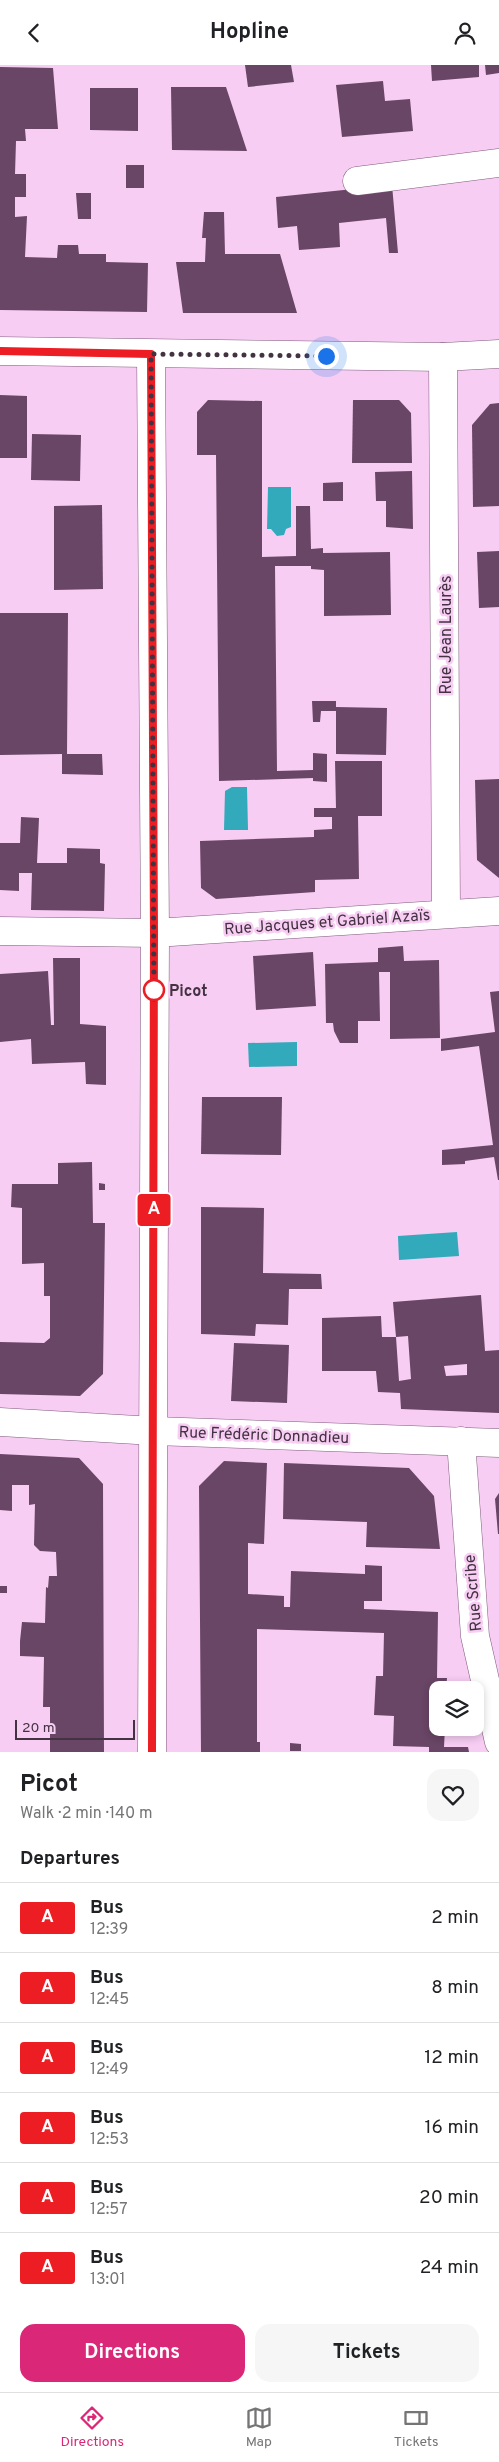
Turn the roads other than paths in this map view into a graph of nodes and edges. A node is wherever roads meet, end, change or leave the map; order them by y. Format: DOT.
graph roads {
  1 [pos="499,163"];
  2 [pos="357,181"];
  3 [pos="0,351"];
  4 [pos="151,354"];
  5 [pos="499,354"];
  6 [pos="444,357"];
  7 [pos="499,911"];
  8 [pos="446,913"];
  9 [pos="0,931"];
  10 [pos="154,933"];
  11 [pos="0,1422"];
  12 [pos="154,1431"];
  13 [pos="461,1441"];
  14 [pos="499,1443"];
  15 [pos="499,1742"];
  16 [pos="152,1752"];
  1 -- 2 [label="street"];
  3 -- 4 [label="street"];
  4 -- 6 [label="street"];
  4 -- 10 [label="street"];
  5 -- 6 [label="street"];
  6 -- 8 [label="street, Rue Jean Laurès"];
  7 -- 8 [label="street, Rue Jacques et Gabriel Azaïs"];
  8 -- 10 [label="street, Rue Jacques et Gabriel Azaïs"];
  9 -- 10 [label="street, Rue Jacques et Gabriel Azaïs"];
  10 -- 12 [label="street"];
  11 -- 12 [label="street, Rue Frédéric Donnadieu"];
  12 -- 13 [label="street, Rue Frédéric Donnadieu"];
  12 -- 16 [label="street"];
  13 -- 14 [label="street, Rue Frédéric Donnadieu"];
  13 -- 15 [label="street, Rue Scribe"];
}
